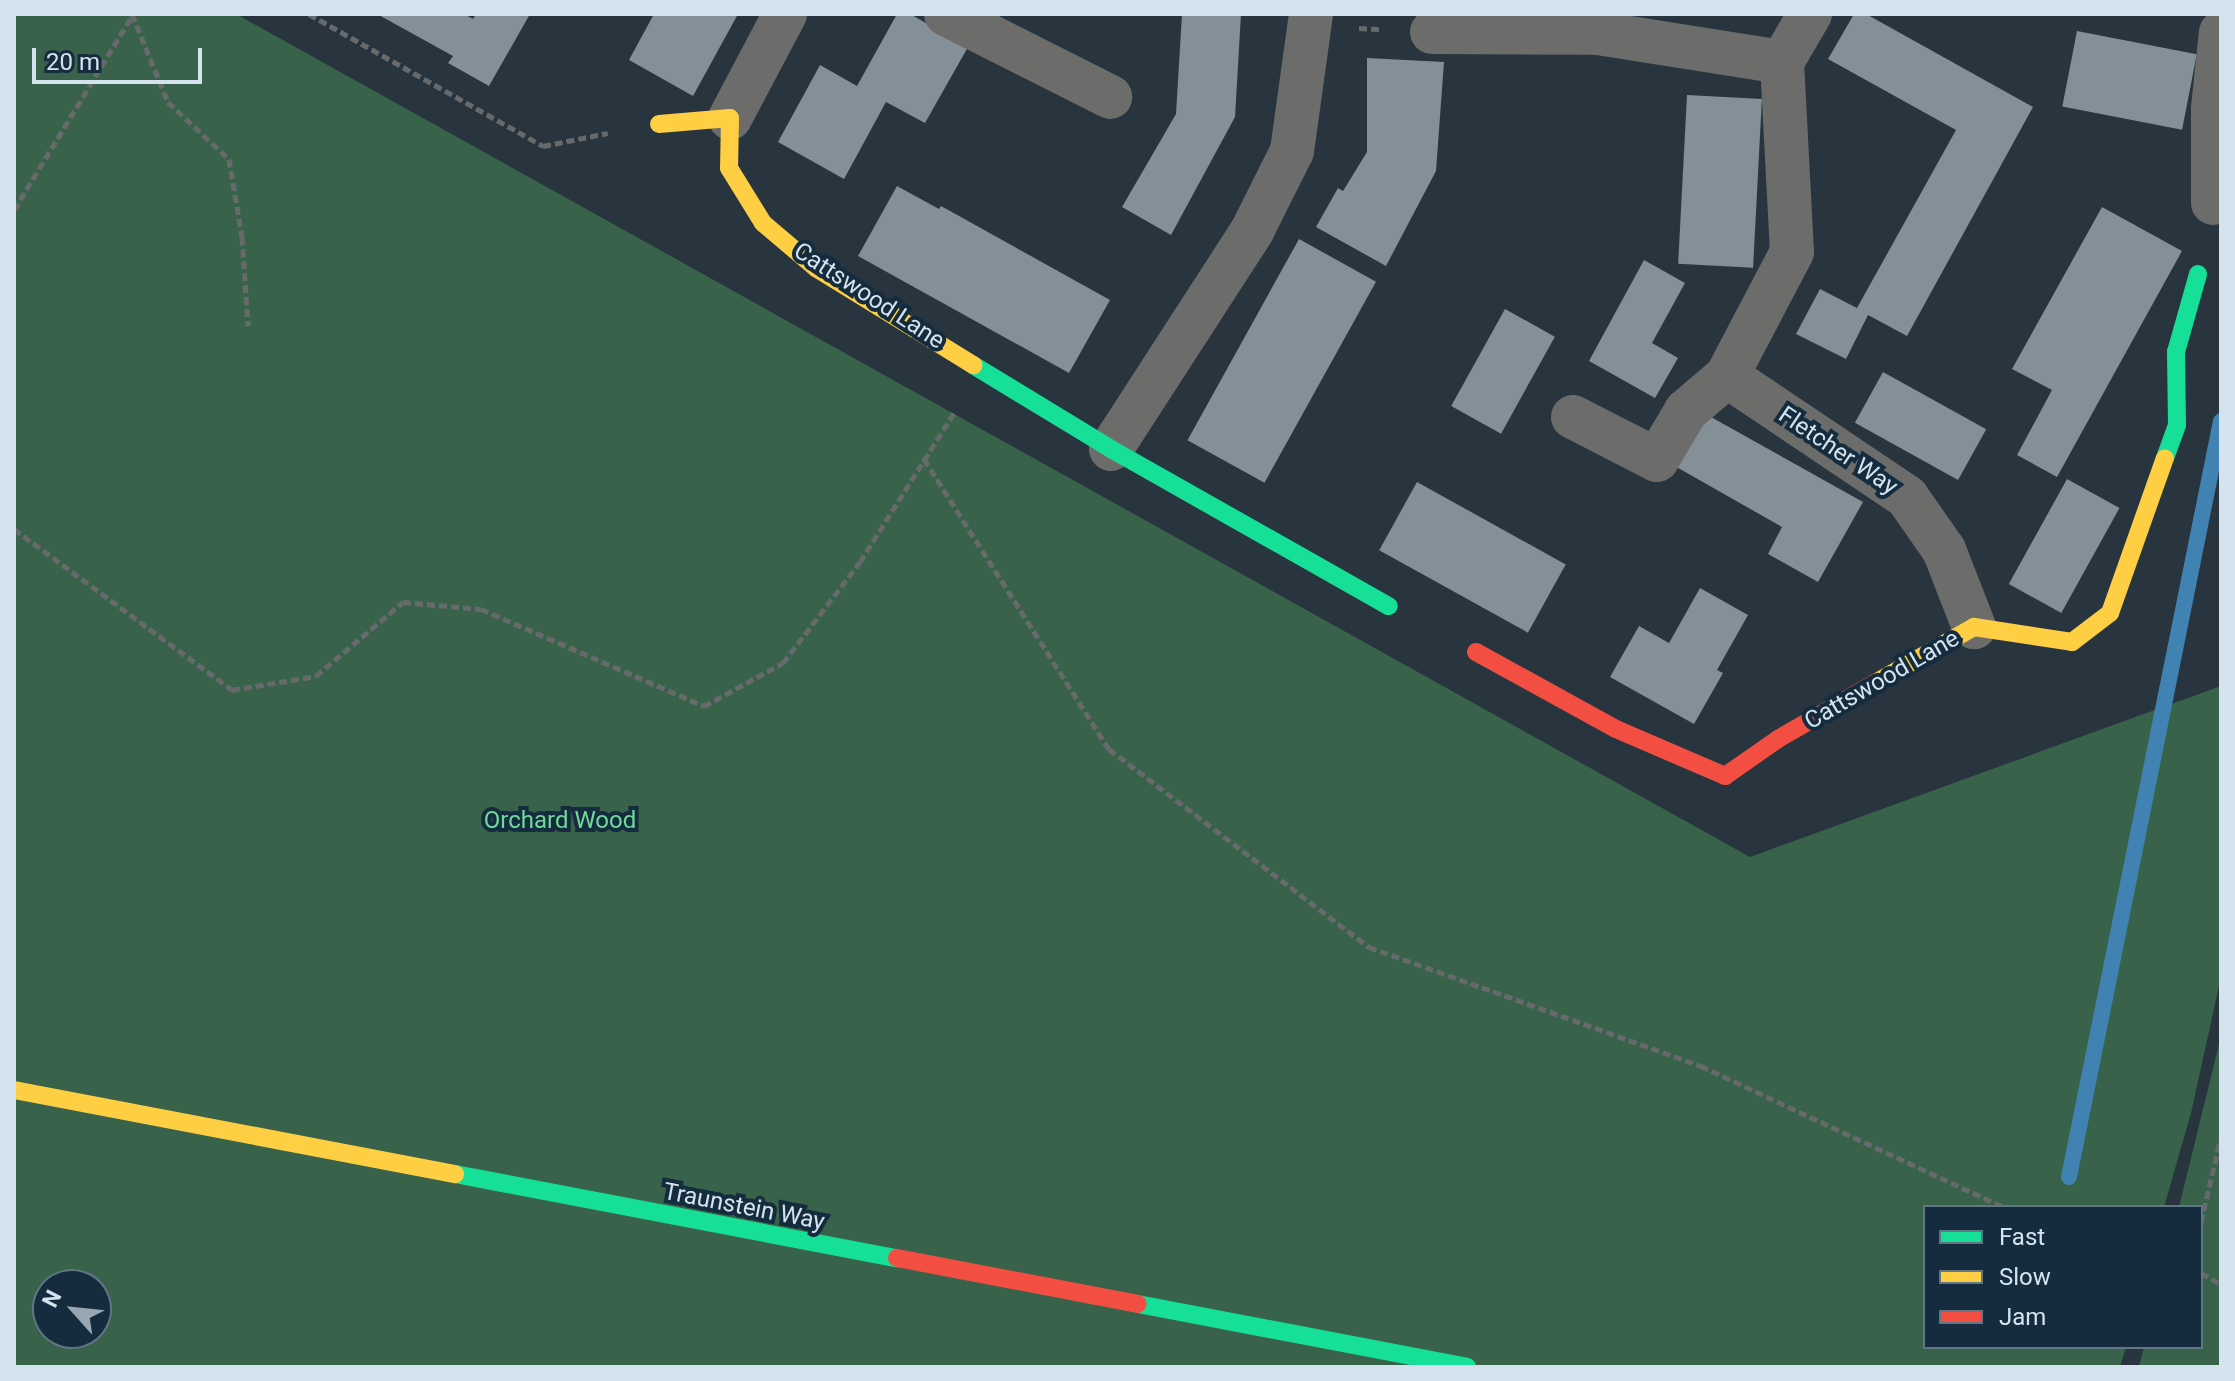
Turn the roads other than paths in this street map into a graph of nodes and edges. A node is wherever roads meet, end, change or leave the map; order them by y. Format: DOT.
graph roads {
  1 [pos="785,14"];
  2 [pos="946,14"];
  3 [pos="1810,14"];
  4 [pos="2195,14"];
  5 [pos="1310,19"];
  6 [pos="2221,19"];
  7 [pos="1432,32"];
  8 [pos="2221,32"];
  9 [pos="1782,62"];
  10 [pos="1110,97"];
  11 [pos="730,118"];
  12 [pos="659,124"];
  13 [pos="2213,203"];
  14 [pos="2198,274"];
  15 [pos="1727,376"];
  16 [pos="1573,417"];
  17 [pos="1111,449"];
  18 [pos="1389,606"];
  19 [pos="1974,627"];
  20 [pos="1476,652"];
  21 [pos="14,1090"];
  22 [pos="1467,1367"];
  1 -- 11 [label="street"];
  2 -- 10 [label="street"];
  3 -- 9 [label="street"];
  4 -- 6 [label="street"];
  5 -- 17 [label="street"];
  7 -- 9 [label="street"];
  8 -- 13 [label="street"];
  9 -- 15 [label="street"];
  11 -- 12 [label="main road"];
  11 -- 17 [label="main road, Cattswood Lane"];
  14 -- 19 [label="main road, Cattswood Lane"];
  15 -- 16 [label="street"];
  15 -- 19 [label="street, Fletcher Way"];
  17 -- 18 [label="main road, Cattswood Lane"];
  19 -- 20 [label="main road, Cattswood Lane"];
  21 -- 22 [label="main road, Traunstein Way"];
}
